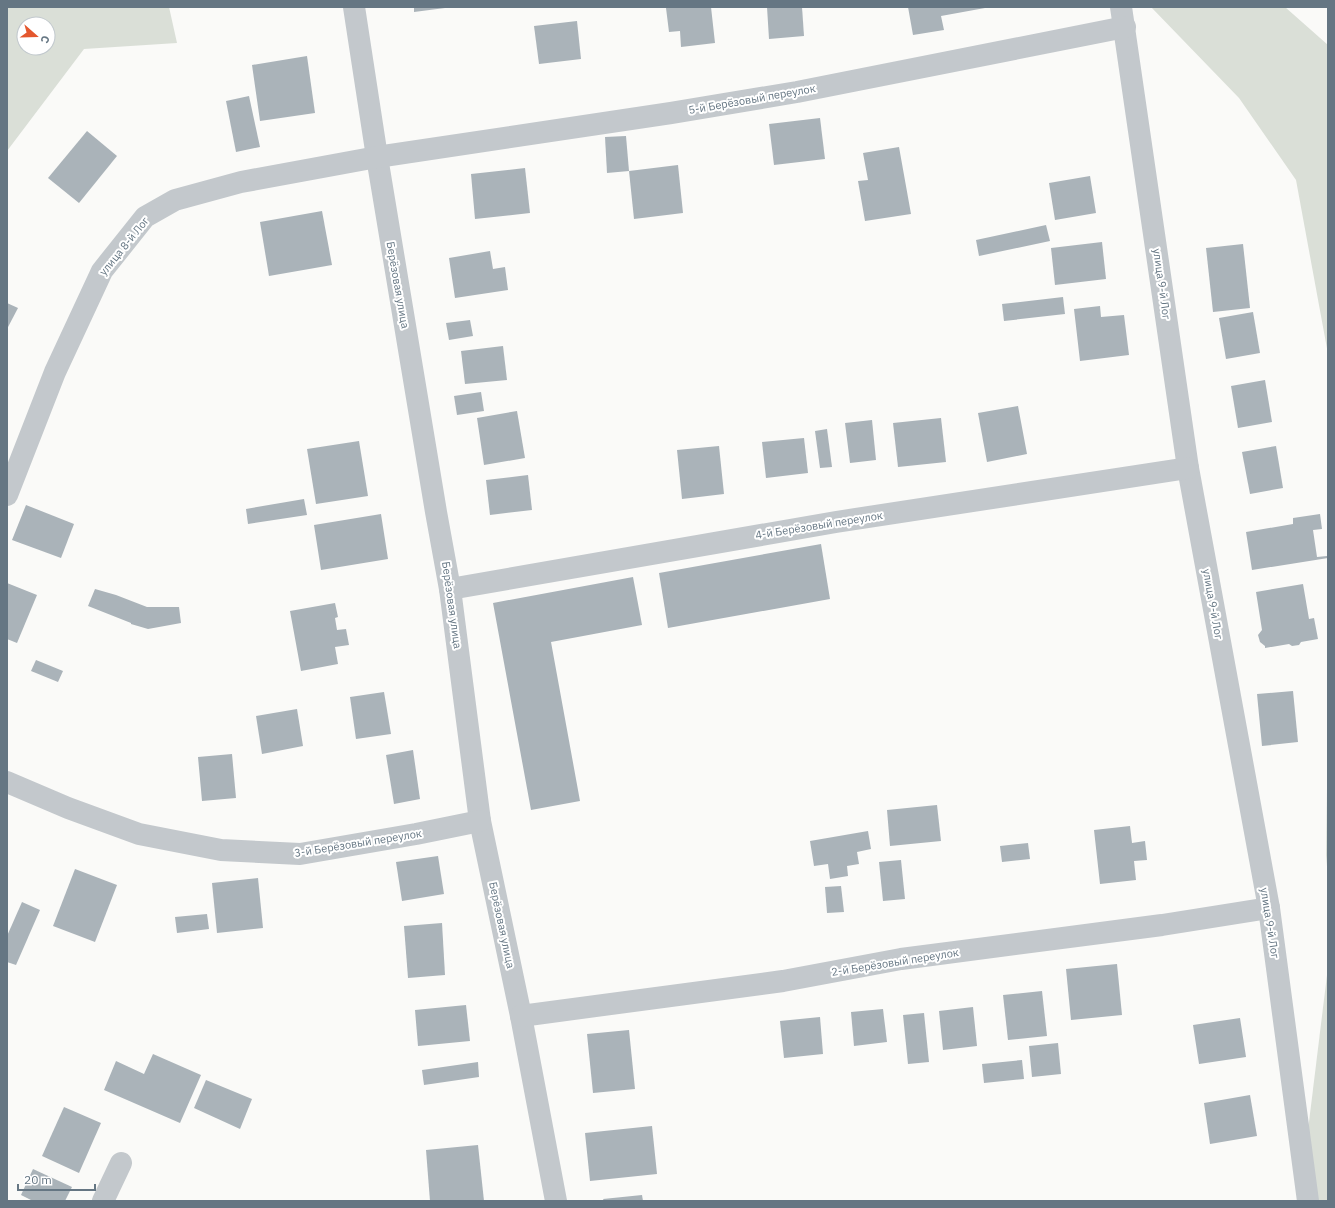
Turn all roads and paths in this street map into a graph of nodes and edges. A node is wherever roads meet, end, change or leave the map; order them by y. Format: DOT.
graph roads {
  1 [pos="354,7"];
  2 [pos="1123,17"];
  3 [pos="377,157"];
  4 [pos="1188,468"];
  5 [pos="7,495"];
  6 [pos="450,589"];
  7 [pos="7,782"];
  8 [pos="480,822"];
  9 [pos="1269,908"];
  10 [pos="521,1016"];
  11 [pos="122,1163"];
  12 [pos="103,1201"];
  13 [pos="556,1201"];
  14 [pos="1308,1201"];
  1 -- 3 [label="street, Берёзовая улица"];
  2 -- 3 [label="street, 5-й Берёзовый переулок"];
  2 -- 4 [label="street, улица 9-й Лог"];
  3 -- 5 [label="street, улица 8-й Лог"];
  3 -- 6 [label="street, Берёзовая улица"];
  4 -- 6 [label="street, 4-й Берёзовый переулок"];
  4 -- 9 [label="street, улица 9-й Лог"];
  6 -- 8 [label="street, Берёзовая улица"];
  7 -- 8 [label="street, 3-й Берёзовый переулок"];
  8 -- 10 [label="street, Берёзовая улица"];
  9 -- 10 [label="street, 2-й Берёзовый переулок"];
  9 -- 14 [label="street, улица 9-й Лог"];
  10 -- 13 [label="street, Берёзовая улица"];
  11 -- 12 [label="street"];
}
